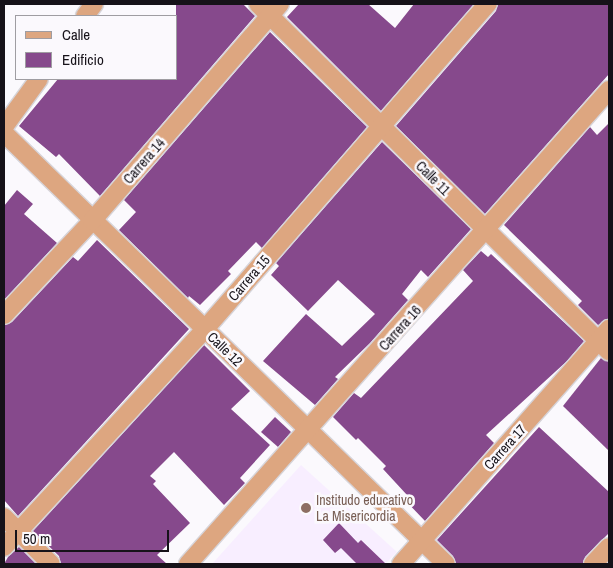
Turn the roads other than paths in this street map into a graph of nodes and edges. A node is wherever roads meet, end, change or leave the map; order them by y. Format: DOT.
graph roads {
  1 [pos="94,4"];
  2 [pos="488,4"];
  3 [pos="269,8"];
  4 [pos="86,15"];
  5 [pos="38,80"];
  6 [pos="609,90"];
  7 [pos="382,126"];
  8 [pos="4,127"];
  9 [pos="4,133"];
  10 [pos="92,221"];
  11 [pos="487,230"];
  12 [pos="4,315"];
  13 [pos="205,329"];
  14 [pos="606,341"];
  15 [pos="309,430"];
  16 [pos="4,517"];
  17 [pos="18,531"];
  18 [pos="422,541"];
  19 [pos="609,546"];
  20 [pos="4,547"];
  21 [pos="51,564"];
  22 [pos="188,564"];
  23 [pos="401,564"];
  24 [pos="446,564"];
  25 [pos="593,564"];
  1 -- 4 [label="street"];
  2 -- 7 [label="street, Carrera 15"];
  3 -- 7 [label="street, Calle 11"];
  3 -- 10 [label="street, Carrera 14"];
  5 -- 8 [label="street"];
  6 -- 11 [label="street, Carrera 16"];
  7 -- 11 [label="street, Calle 11"];
  7 -- 13 [label="street, Carrera 15"];
  9 -- 10 [label="street, Calle 12"];
  10 -- 12 [label="street, Carrera 14"];
  10 -- 13 [label="street, Calle 12"];
  11 -- 14 [label="street, Calle 11"];
  11 -- 15 [label="street, Carrera 16"];
  13 -- 15 [label="street, Calle 12"];
  13 -- 17 [label="street, Carrera 15"];
  14 -- 18 [label="street, Carrera 17"];
  15 -- 18 [label="street, Calle 12"];
  15 -- 22 [label="street, Carrera 16"];
  16 -- 17 [label="street"];
  17 -- 20 [label="street, Carrera 15"];
  17 -- 21 [label="street"];
  18 -- 23 [label="street, Carrera 17"];
  18 -- 24 [label="street, Calle 12"];
  19 -- 25 [label="street"];
}
